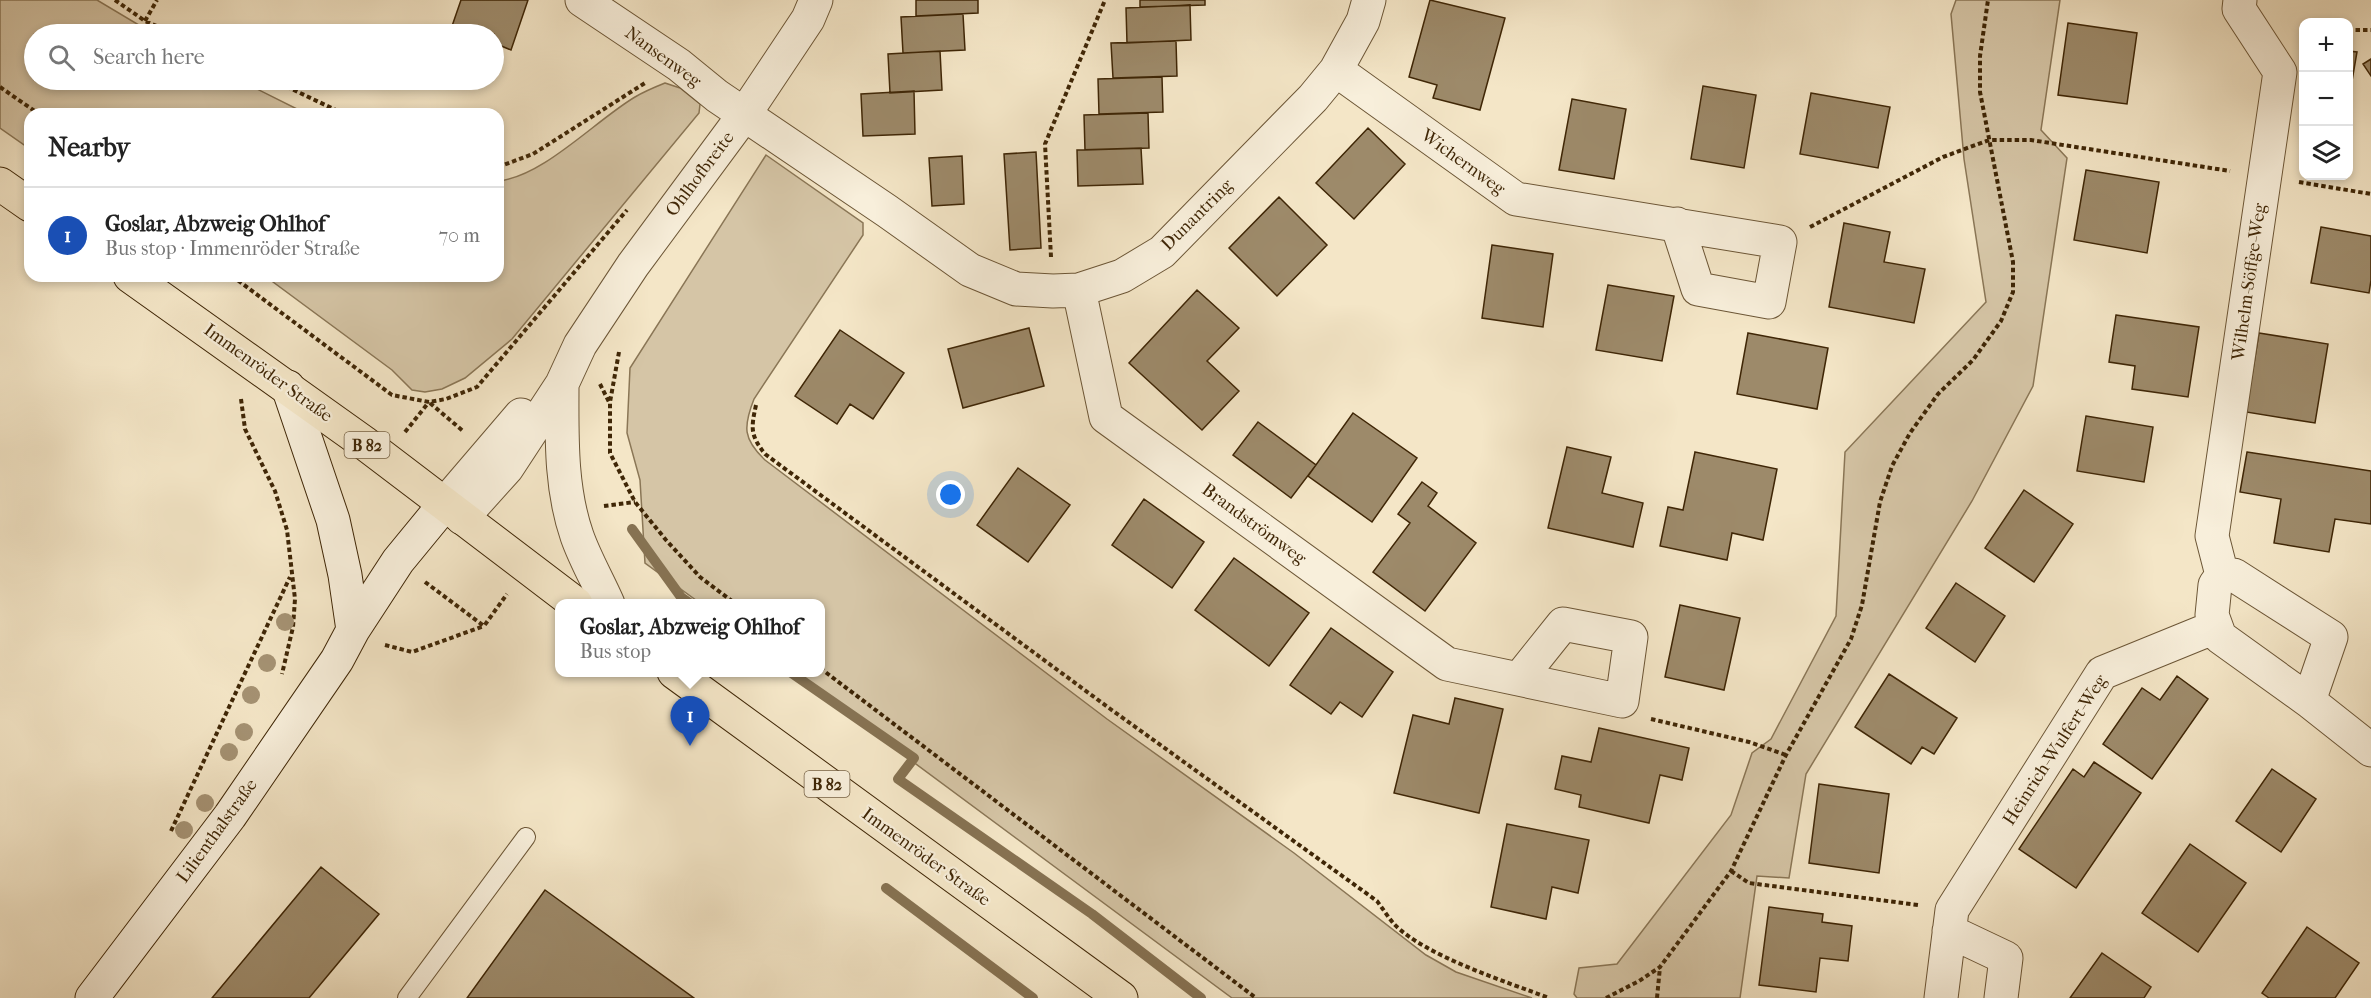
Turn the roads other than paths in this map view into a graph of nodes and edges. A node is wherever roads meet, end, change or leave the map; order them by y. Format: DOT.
graph roads {
  1 [pos="582,0"];
  2 [pos="816,0"];
  3 [pos="1369,0"];
  4 [pos="2240,0"];
  5 [pos="1336,70"];
  6 [pos="744,115"];
  7 [pos="0,184"];
  8 [pos="24,202"];
  9 [pos="1677,224"];
  10 [pos="139,282"];
  11 [pos="1066,291"];
  12 [pos="580,345"];
  13 [pos="562,384"];
  14 [pos="288,387"];
  15 [pos="453,512"];
  16 [pos="2222,575"];
  17 [pos="571,599"];
  18 [pos="606,599"];
  19 [pos="2215,627"];
  20 [pos="357,634"];
  21 [pos="681,677"];
  22 [pos="1519,679"];
  23 [pos="2309,701"];
  24 [pos="2371,750"];
  25 [pos="526,837"];
  26 [pos="1950,920"];
  27 [pos="92,998"];
  28 [pos="407,998"];
  29 [pos="1121,998"];
  30 [pos="1941,998"];
  31 [pos="2001,998"];
  1 -- 6 [label="street, Nansenweg"];
  2 -- 6 [label="street, Ohlhofbreite"];
  3 -- 5 [label="street, Dunantring"];
  4 -- 16 [label="street, Wilhelm-Söffge-Weg"];
  5 -- 9 [label="street, Wichernweg"];
  5 -- 11 [label="street, Dunantring"];
  6 -- 11 [label="street, Dunantring"];
  6 -- 12 [label="street, Ohlhofbreite"];
  7 -- 8 [label="main road"];
  9 -- 9 [label="street, Wichernweg"];
  10 -- 14 [label="main road, Immenröder Straße / B 82"];
  11 -- 22 [label="street, Brandströmweg"];
  12 -- 13 [label="street, Ohlhofbreite"];
  12 -- 15 [label="street, Ohlhofbreite"];
  13 -- 15 [label="street, Ohlhofbreite"];
  13 -- 18 [label="street, Ohlhofbreite"];
  14 -- 15 [label="main road, Immenröder Straße / B 82"];
  14 -- 20 [label="street"];
  15 -- 17 [label="main road, Immenröder Straße / B 82"];
  15 -- 20 [label="street, Lilienthalstraße"];
  16 -- 19 [label="street"];
  16 -- 23 [label="street"];
  19 -- 23 [label="street"];
  19 -- 26 [label="street, Heinrich-Wulfert-Weg"];
  20 -- 27 [label="street, Lilienthalstraße"];
  21 -- 29 [label="main road, Immenröder Straße / B 82"];
  22 -- 22 [label="street, Brandströmweg"];
  23 -- 24 [label="street"];
  25 -- 28 [label="lane"];
  26 -- 30 [label="street, Heinrich-Wulfert-Weg"];
  26 -- 31 [label="street"];
}
